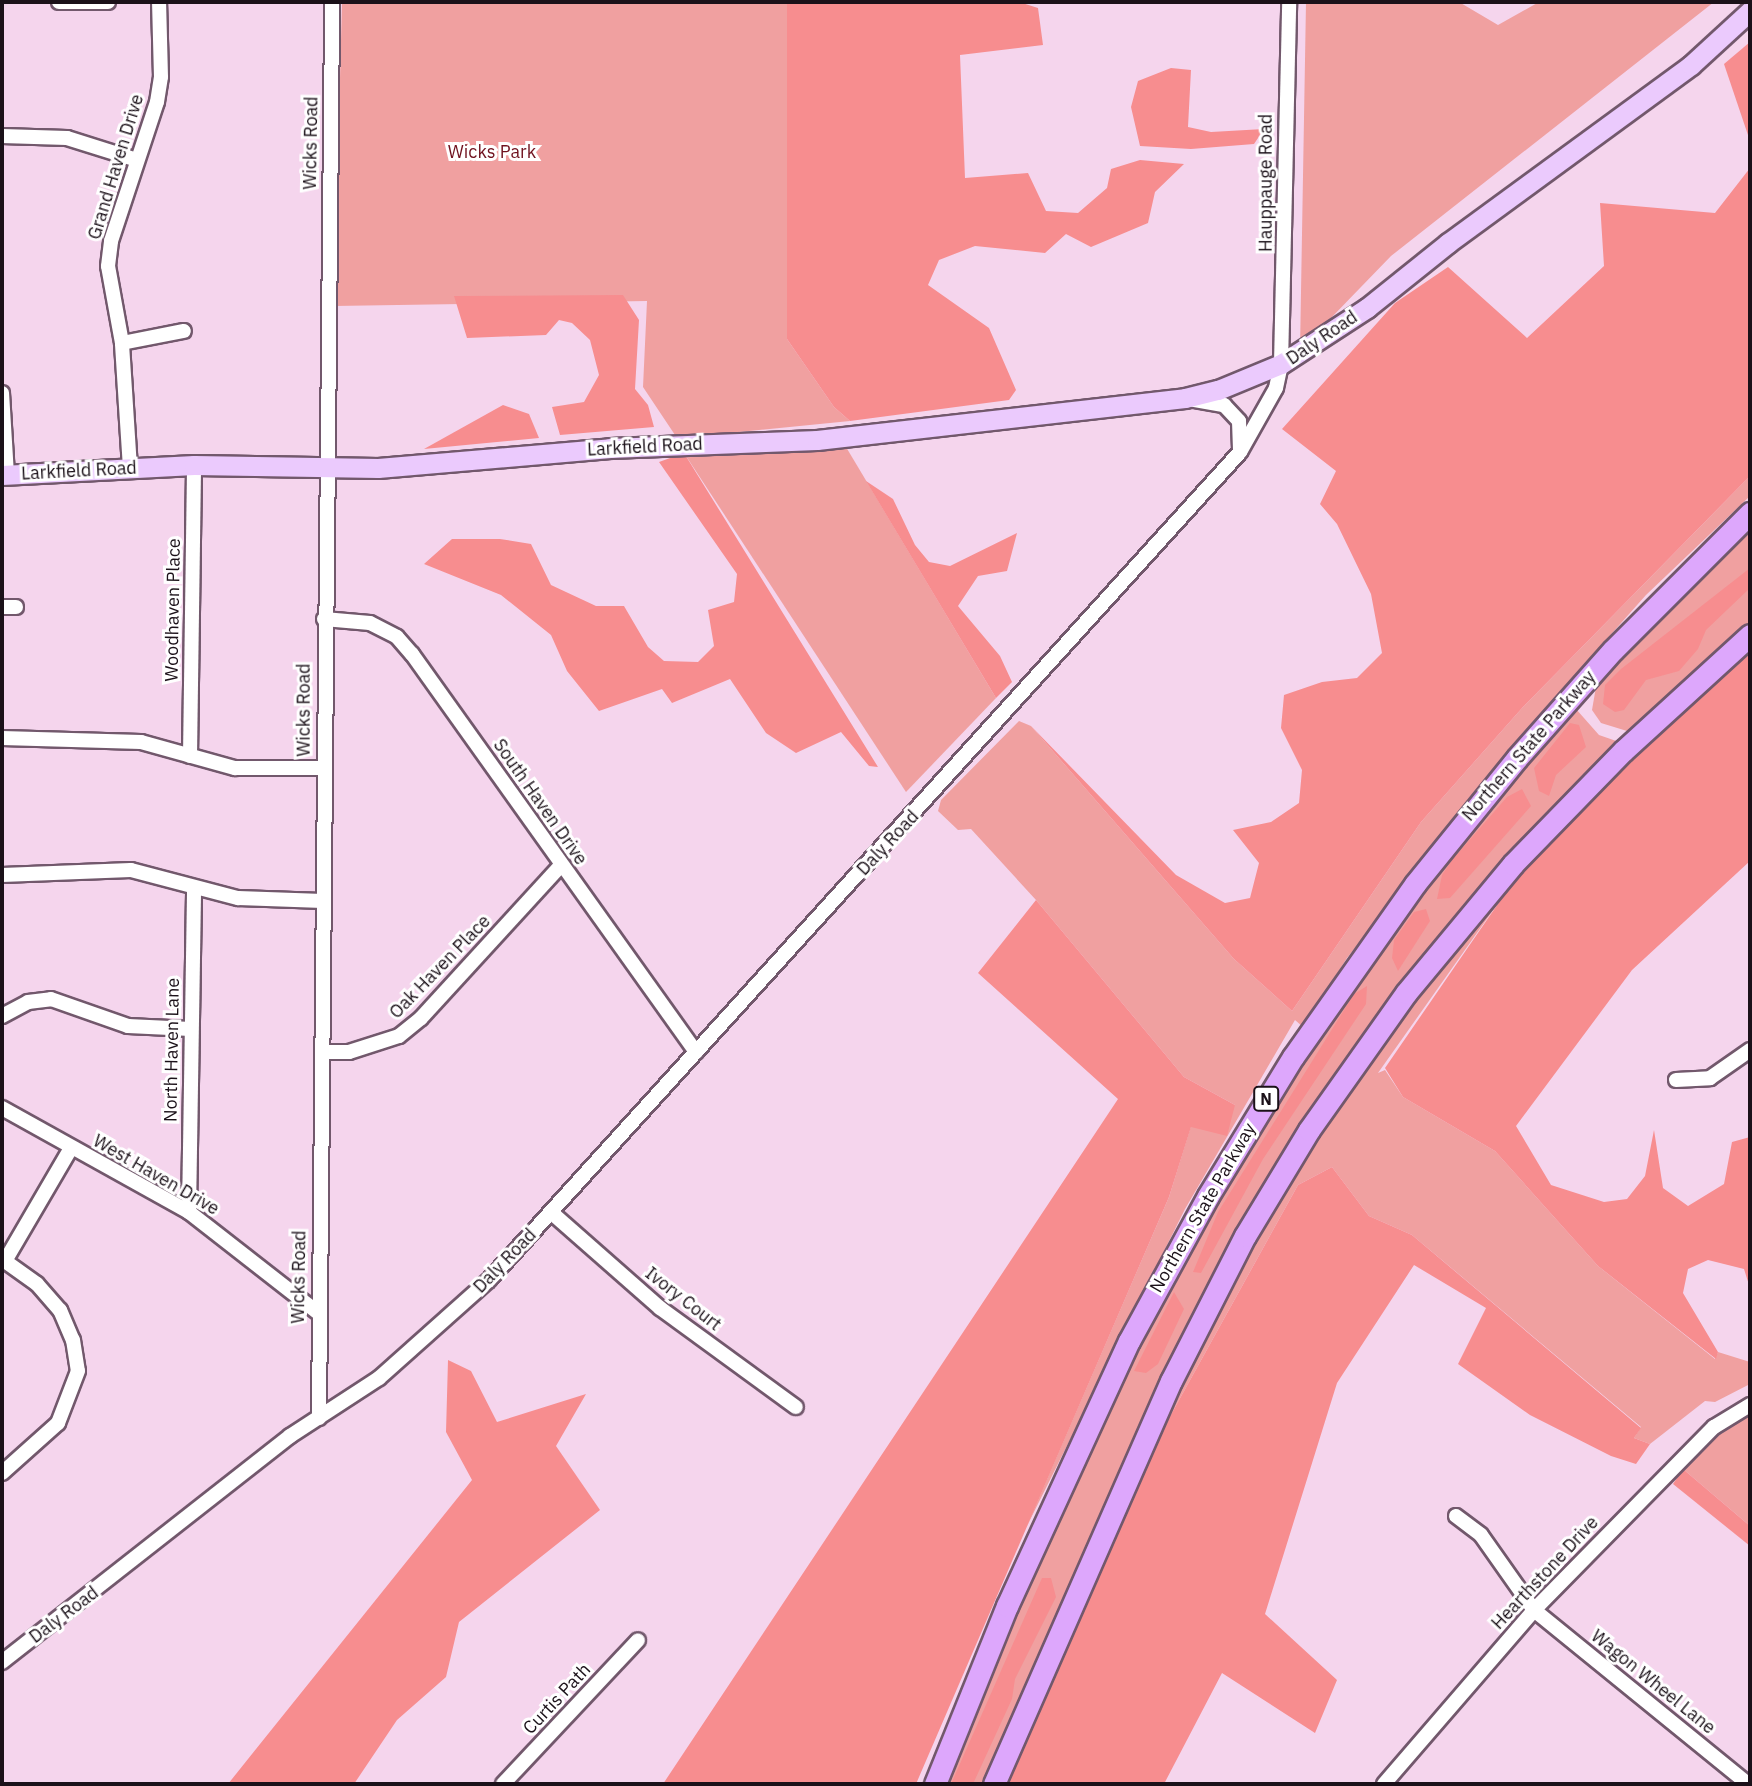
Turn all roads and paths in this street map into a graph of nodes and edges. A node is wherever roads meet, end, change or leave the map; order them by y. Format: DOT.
graph roads {
  1 [pos="59,2"];
  2 [pos="108,2"];
  3 [pos="159,2"];
  4 [pos="332,2"];
  5 [pos="1289,2"];
  6 [pos="1750,11"];
  7 [pos="2,136"];
  8 [pos="137,160"];
  9 [pos="184,331"];
  10 [pos="122,344"];
  11 [pos="1282,364"];
  12 [pos="2,393"];
  13 [pos="1185,398"];
  14 [pos="1240,452"];
  15 [pos="194,465"];
  16 [pos="130,468"];
  17 [pos="326,468"];
  18 [pos="4,475"];
  19 [pos="1750,513"];
  20 [pos="324,619"];
  21 [pos="1750,635"];
  22 [pos="2,738"];
  23 [pos="190,756"];
  24 [pos="323,768"];
  25 [pos="561,865"];
  26 [pos="2,875"];
  27 [pos="194,889"];
  28 [pos="323,901"];
  29 [pos="2,1016"];
  30 [pos="191,1028"];
  31 [pos="1750,1050"];
  32 [pos="322,1052"];
  33 [pos="696,1052"];
  34 [pos="1676,1080"];
  35 [pos="2,1108"];
  36 [pos="71,1148"];
  37 [pos="189,1212"];
  38 [pos="552,1213"];
  39 [pos="4,1260"];
  40 [pos="317,1312"];
  41 [pos="1750,1405"];
  42 [pos="796,1407"];
  43 [pos="319,1418"];
  44 [pos="2,1474"];
  45 [pos="1456,1517"];
  46 [pos="1534,1610"];
  47 [pos="638,1640"];
  48 [pos="2,1662"];
  49 [pos="503,1784"];
  50 [pos="935,1784"];
  51 [pos="994,1784"];
  52 [pos="1384,1784"];
  53 [pos="1748,1784"];
  1 -- 2 [label="street"];
  3 -- 8 [label="street, Grand Haven Drive"];
  4 -- 17 [label="street, Wicks Road"];
  5 -- 11 [label="street, Hauppauge Road"];
  6 -- 11 [label="main road, Daly Road"];
  7 -- 8 [label="street"];
  8 -- 10 [label="street, Grand Haven Drive"];
  9 -- 10 [label="street"];
  10 -- 16 [label="street, Grand Haven Drive"];
  11 -- 13 [label="main road, Larkfield Road"];
  11 -- 14 [label="street, Daly Road"];
  12 -- 18 [label="street"];
  13 -- 14 [label="street"];
  13 -- 17 [label="main road, Larkfield Road"];
  14 -- 33 [label="street, Daly Road"];
  15 -- 16 [label="main road, Larkfield Road"];
  15 -- 17 [label="main road, Larkfield Road"];
  15 -- 23 [label="street, Woodhaven Place"];
  16 -- 18 [label="main road, Larkfield Road"];
  17 -- 20 [label="street, Wicks Road"];
  19 -- 50 [label="highway, Northern State Parkway / N"];
  20 -- 24 [label="street, Wicks Road"];
  20 -- 25 [label="street, South Haven Drive"];
  21 -- 51 [label="highway"];
  22 -- 23 [label="street"];
  23 -- 24 [label="street"];
  24 -- 28 [label="street, Wicks Road"];
  25 -- 32 [label="street, Oak Haven Place"];
  25 -- 33 [label="street, South Haven Drive"];
  26 -- 27 [label="street"];
  27 -- 28 [label="street"];
  27 -- 30 [label="street, North Haven Lane"];
  28 -- 32 [label="street, Wicks Road"];
  29 -- 30 [label="street"];
  30 -- 37 [label="street, North Haven Lane"];
  31 -- 34 [label="street"];
  32 -- 40 [label="street, Wicks Road"];
  33 -- 38 [label="street, Daly Road"];
  35 -- 36 [label="street, West Haven Drive"];
  36 -- 37 [label="street, West Haven Drive"];
  36 -- 39 [label="street"];
  37 -- 40 [label="street, West Haven Drive"];
  38 -- 42 [label="street, Ivory Court"];
  38 -- 43 [label="street, Daly Road"];
  39 -- 44 [label="street"];
  40 -- 43 [label="street, Wicks Road"];
  41 -- 46 [label="street, Hearthstone Drive"];
  43 -- 48 [label="street, Daly Road"];
  45 -- 46 [label="street, Wagon Wheel Lane"];
  46 -- 52 [label="street, Hearthstone Drive"];
  46 -- 53 [label="street, Wagon Wheel Lane"];
  47 -- 49 [label="street, Curtis Path"];
}
